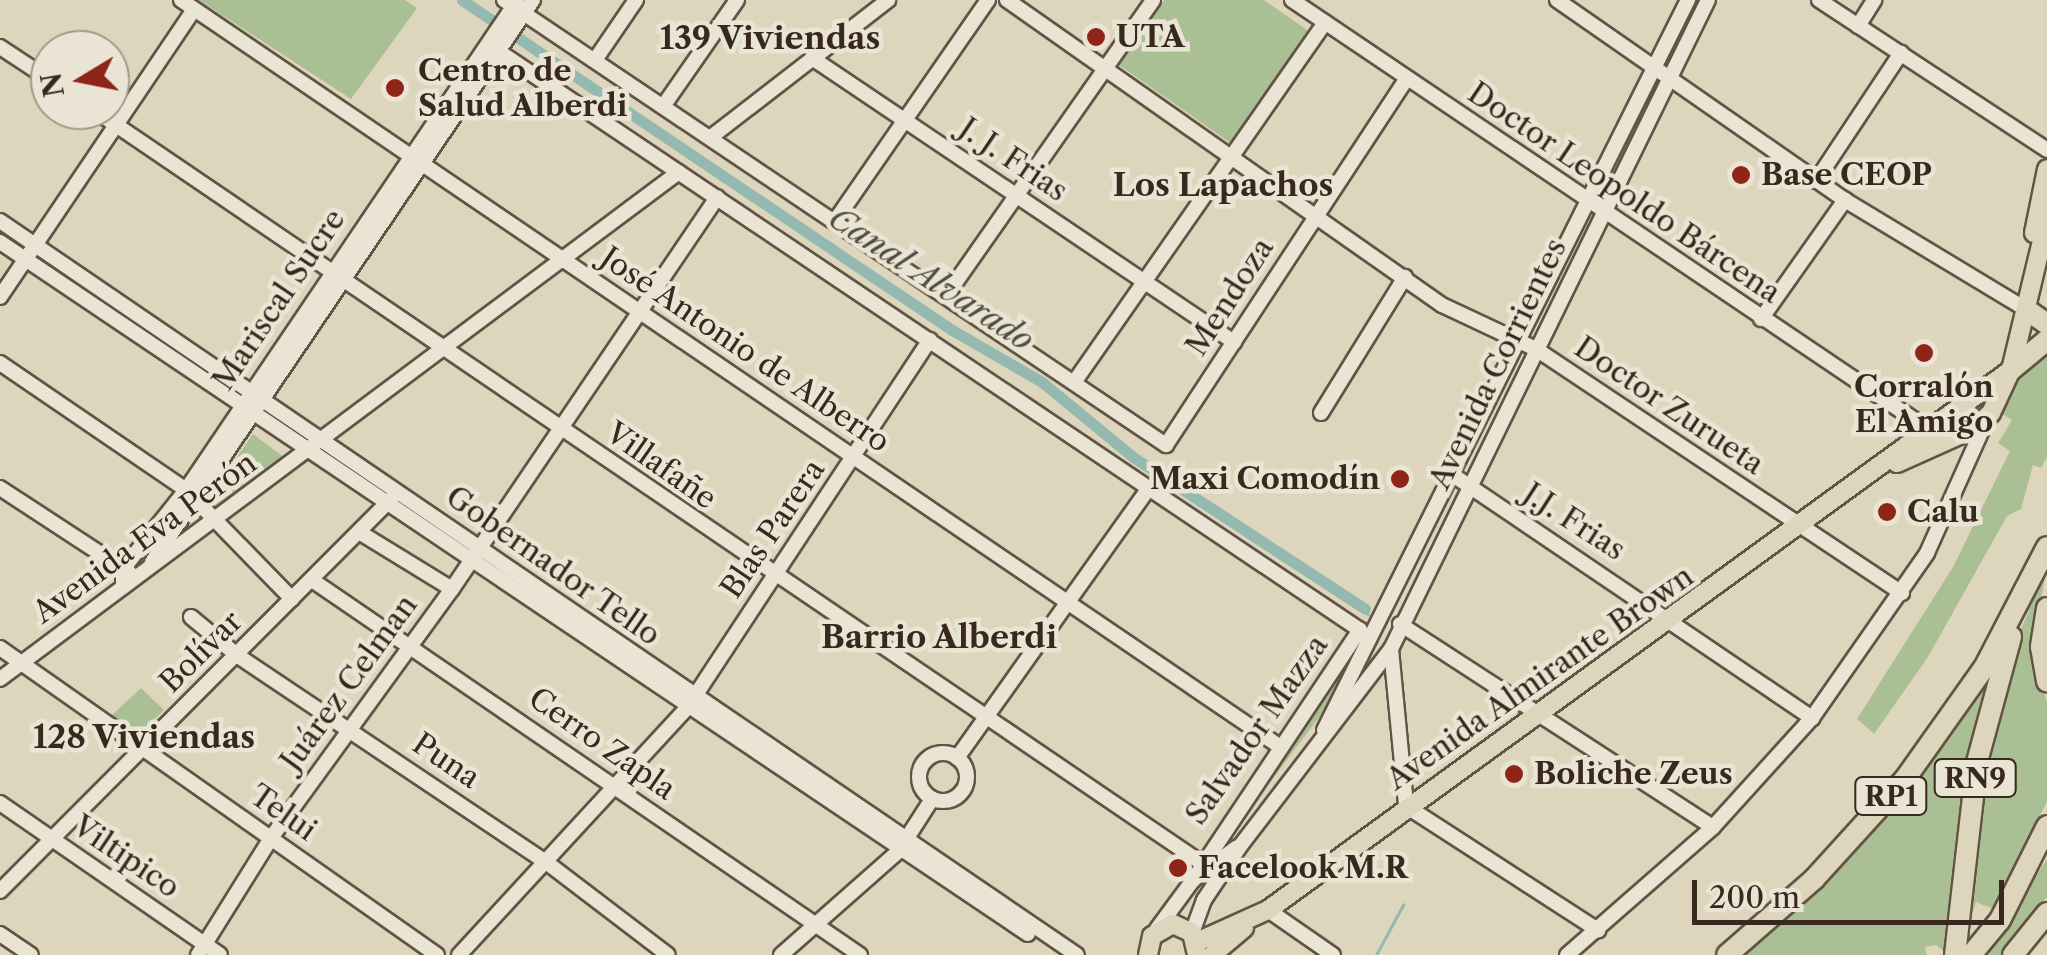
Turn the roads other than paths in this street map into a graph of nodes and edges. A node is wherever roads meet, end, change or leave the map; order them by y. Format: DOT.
graph roads {
  1 [pos="636,0"];
  2 [pos="736,0"];
  3 [pos="886,0"];
  4 [pos="988,0"];
  5 [pos="1007,0"];
  6 [pos="1153,0"];
  7 [pos="1292,0"];
  8 [pos="1557,0"];
  9 [pos="1688,0"];
  10 [pos="1708,0"];
  11 [pos="1819,0"];
  12 [pos="1874,0"];
  13 [pos="188,4"];
  14 [pos="518,4"];
  15 [pos="1324,23"];
  16 [pos="1858,26"];
  17 [pos="0,47"];
  18 [pos="493,48"];
  19 [pos="1901,54"];
  20 [pos="812,58"];
  21 [pos="595,60"];
  22 [pos="30,67"];
  23 [pos="1105,69"];
  24 [pos="1657,69"];
  25 [pos="1406,79"];
  26 [pos="1673,80"];
  27 [pos="130,101"];
  28 [pos="664,105"];
  29 [pos="905,120"];
  30 [pos="112,130"];
  31 [pos="125,130"];
  32 [pos="710,137"];
  33 [pos="2047,150"];
  34 [pos="409,156"];
  35 [pos="1232,157"];
  36 [pos="425,167"];
  37 [pos="2047,170"];
  38 [pos="679,172"];
  39 [pos="1816,180"];
  40 [pos="1016,196"];
  41 [pos="717,197"];
  42 [pos="1845,200"];
  43 [pos="1586,204"];
  44 [pos="1602,214"];
  45 [pos="1317,216"];
  46 [pos="2047,220"];
  47 [pos="0,221"];
  48 [pos="835,221"];
  49 [pos="0,242"];
  50 [pos="35,244"];
  51 [pos="24,258"];
  52 [pos="562,260"];
  53 [pos="329,273"];
  54 [pos="1405,278"];
  55 [pos="1145,282"];
  56 [pos="345,284"];
  57 [pos="946,296"];
  58 [pos="0,297"];
  59 [pos="2023,307"];
  60 [pos="641,312"];
  61 [pos="1761,319"];
  62 [pos="2047,324"];
  63 [pos="930,340"];
  64 [pos="1520,340"];
  65 [pos="2047,340"];
  66 [pos="1234,342"];
  67 [pos="442,346"];
  68 [pos="1536,349"];
  69 [pos="0,363"];
  70 [pos="2006,374"];
  71 [pos="1075,382"];
  72 [pos="251,390"];
  73 [pos="266,400"];
  74 [pos="241,404"];
  75 [pos="1956,408"];
  76 [pos="1322,412"];
  77 [pos="256,415"];
  78 [pos="1985,418"];
  79 [pos="1928,429"];
  80 [pos="561,430"];
  81 [pos="316,446"];
  82 [pos="855,458"];
  83 [pos="1453,474"];
  84 [pos="1861,482"];
  85 [pos="1470,486"];
  86 [pos="0,488"];
  87 [pos="1149,488"];
  88 [pos="186,490"];
  89 [pos="392,498"];
  90 [pos="198,500"];
  91 [pos="216,520"];
  92 [pos="1799,528"];
  93 [pos="360,532"];
  94 [pos="480,546"];
  95 [pos="2047,547"];
  96 [pos="471,560"];
  97 [pos="124,570"];
  98 [pos="773,577"];
  99 [pos="139,578"];
  100 [pos="312,580"];
  101 [pos="123,588"];
  102 [pos="452,590"];
  103 [pos="1902,593"];
  104 [pos="292,599"];
  105 [pos="1068,603"];
  106 [pos="2020,606"];
  107 [pos="2047,608"];
  108 [pos="191,617"];
  109 [pos="1672,620"];
  110 [pos="1400,624"];
  111 [pos="1378,629"];
  112 [pos="1360,630"];
  113 [pos="409,644"];
  114 [pos="0,648"];
  115 [pos="1391,649"];
  116 [pos="238,656"];
  117 [pos="21,662"];
  118 [pos="0,679"];
  119 [pos="2047,681"];
  120 [pos="690,702"];
  121 [pos="1538,714"];
  122 [pos="988,717"];
  123 [pos="1812,718"];
  124 [pos="348,729"];
  125 [pos="1319,740"];
  126 [pos="1279,746"];
  127 [pos="142,748"];
  128 [pos="957,758"];
  129 [pos="614,786"];
  130 [pos="932,798"];
  131 [pos="0,803"];
  132 [pos="1406,806"];
  133 [pos="2047,826"];
  134 [pos="1712,828"];
  135 [pos="271,838"];
  136 [pos="54,841"];
  137 [pos="1241,845"];
  138 [pos="901,848"];
  139 [pos="546,862"];
  140 [pos="1200,862"];
  141 [pos="1193,880"];
  142 [pos="0,891"];
  143 [pos="2047,912"];
  144 [pos="1260,915"];
  145 [pos="816,924"];
  146 [pos="1598,930"];
  147 [pos="0,934"];
  148 [pos="1195,944"];
  149 [pos="1149,946"];
  150 [pos="202,950"];
  151 [pos="1966,954"];
  152 [pos="32,955"];
  153 [pos="220,955"];
  154 [pos="436,955"];
  155 [pos="459,955"];
  156 [pos="668,955"];
  157 [pos="780,955"];
  158 [pos="860,955"];
  159 [pos="1061,955"];
  160 [pos="1077,955"];
  161 [pos="1212,955"];
  162 [pos="1333,955"];
  163 [pos="1567,955"];
  164 [pos="1727,955"];
  165 [pos="2013,955"];
  1 -- 21 [label="street"];
  2 -- 28 [label="street"];
  3 -- 20 [label="street"];
  4 -- 29 [label="street"];
  5 -- 23 [label="street, Doctor Zurueta"];
  6 -- 23 [label="street"];
  7 -- 15 [label="street, Doctor Leopoldo Bárcena"];
  8 -- 24 [label="street"];
  9 -- 24 [label="street, Avenida Corrientes"];
  10 -- 26 [label="street, Avenida Corrientes"];
  11 -- 16 [label="street"];
  12 -- 16 [label="street"];
  13 -- 27 [label="street"];
  13 -- 34 [label="street, José Antonio de Alberro"];
  14 -- 18 [label="street"];
  14 -- 21 [label="street"];
  15 -- 25 [label="street, Doctor Leopoldo Bárcena"];
  15 -- 35 [label="street"];
  16 -- 19 [label="street"];
  17 -- 22 [label="street"];
  18 -- 34 [label="street, Mariscal Sucre"];
  18 -- 36 [label="street, Mariscal Sucre"];
  18 -- 38 [label="street"];
  19 -- 33 [label="street"];
  19 -- 39 [label="street"];
  20 -- 29 [label="street, J. J. Frias"];
  20 -- 32 [label="street"];
  21 -- 28 [label="street"];
  23 -- 35 [label="street, Doctor Zurueta"];
  23 -- 40 [label="street"];
  24 -- 26 [label="street"];
  24 -- 43 [label="street, Avenida Corrientes"];
  25 -- 43 [label="street, Doctor Leopoldo Bárcena"];
  25 -- 45 [label="street, Mendoza"];
  26 -- 39 [label="street"];
  26 -- 44 [label="street, Avenida Corrientes"];
  28 -- 32 [label="street"];
  29 -- 40 [label="street, J. J. Frias"];
  29 -- 48 [label="street"];
  30 -- 50 [label="street"];
  31 -- 53 [label="street, Villafañe"];
  32 -- 48 [label="street"];
  34 -- 36 [label="street, José Antonio de Alberro"];
  34 -- 53 [label="street, Mariscal Sucre"];
  35 -- 45 [label="street, Doctor Zurueta"];
  35 -- 55 [label="street"];
  36 -- 52 [label="street, José Antonio de Alberro"];
  36 -- 56 [label="street, Mariscal Sucre"];
  37 -- 59 [label="main road"];
  38 -- 41 [label="street"];
  38 -- 52 [label="street, Avenida Eva Perón"];
  39 -- 42 [label="street"];
  40 -- 55 [label="street, J. J. Frias"];
  40 -- 57 [label="street"];
  41 -- 60 [label="street"];
  41 -- 63 [label="street"];
  42 -- 59 [label="street"];
  42 -- 61 [label="street"];
  43 -- 44 [label="street, Doctor Leopoldo Bárcena"];
  43 -- 64 [label="street, Avenida Corrientes"];
  44 -- 61 [label="street, Doctor Leopoldo Bárcena"];
  44 -- 68 [label="street, Avenida Corrientes"];
  45 -- 54 [label="street, Doctor Zurueta"];
  45 -- 66 [label="street, Mendoza"];
  46 -- 59 [label="main road"];
  47 -- 50 [label="street, Gobernador Tello"];
  48 -- 57 [label="street"];
  49 -- 51 [label="street, Gobernador Tello"];
  50 -- 51 [label="street"];
  50 -- 72 [label="street, Gobernador Tello"];
  51 -- 58 [label="street"];
  51 -- 74 [label="street, Gobernador Tello"];
  52 -- 60 [label="street, José Antonio de Alberro"];
  52 -- 67 [label="street, Avenida Eva Perón"];
  53 -- 56 [label="street, Villafañe"];
  53 -- 72 [label="street, Mariscal Sucre"];
  54 -- 64 [label="street, Doctor Zurueta"];
  54 -- 76 [label="street"];
  55 -- 66 [label="street, J. J. Frias"];
  55 -- 71 [label="street"];
  56 -- 67 [label="street, Villafañe"];
  56 -- 73 [label="street, Mariscal Sucre"];
  57 -- 71 [label="street"];
  59 -- 62 [label="highway"];
  59 -- 70 [label="main road"];
  60 -- 80 [label="street"];
  60 -- 82 [label="street, José Antonio de Alberro"];
  61 -- 79 [label="street, Doctor Leopoldo Bárcena"];
  63 -- 82 [label="street, Blas Parera"];
  63 -- 87 [label="street"];
  64 -- 68 [label="street, Doctor Zurueta"];
  64 -- 83 [label="street, Avenida Corrientes"];
  65 -- 70 [label="highway"];
  66 -- 71 [label="street, Mendoza"];
  67 -- 80 [label="street, Villafañe"];
  67 -- 81 [label="street, Avenida Eva Perón"];
  68 -- 85 [label="street, Avenida Corrientes"];
  68 -- 92 [label="street, Doctor Zurueta"];
  69 -- 88 [label="street"];
  70 -- 75 [label="main road"];
  70 -- 78 [label="main road"];
  72 -- 73 [label="street, Gobernador Tello"];
  72 -- 74 [label="street, Mariscal Sucre"];
  73 -- 77 [label="street, Mariscal Sucre"];
  73 -- 81 [label="street, Gobernador Tello"];
  74 -- 77 [label="street, Gobernador Tello"];
  74 -- 88 [label="street, Mariscal Sucre"];
  75 -- 78 [label="main road"];
  75 -- 79 [label="main road"];
  77 -- 81 [label="street, Gobernador Tello"];
  77 -- 90 [label="street, Mariscal Sucre"];
  78 -- 84 [label="main road"];
  78 -- 103 [label="street"];
  79 -- 84 [label="main road"];
  80 -- 94 [label="street"];
  80 -- 98 [label="street, Villafañe"];
  81 -- 89 [label="street, Gobernador Tello"];
  81 -- 91 [label="street, Avenida Eva Perón"];
  82 -- 98 [label="street, Blas Parera"];
  82 -- 105 [label="street, José Antonio de Alberro"];
  83 -- 85 [label="street, J.J. Frias"];
  83 -- 111 [label="street, Avenida Corrientes"];
  84 -- 92 [label="main road, Avenida Almirante Brown"];
  85 -- 109 [label="street, J.J. Frias"];
  85 -- 110 [label="street, Avenida Corrientes"];
  86 -- 97 [label="street"];
  87 -- 105 [label="street"];
  87 -- 112 [label="street"];
  88 -- 90 [label="street"];
  88 -- 97 [label="street, Mariscal Sucre"];
  89 -- 93 [label="street, Bolívar"];
  89 -- 94 [label="street, Gobernador Tello"];
  89 -- 96 [label="street, Gobernador Tello"];
  90 -- 91 [label="street"];
  90 -- 99 [label="street, Mariscal Sucre"];
  91 -- 99 [label="street, Avenida Eva Perón"];
  91 -- 104 [label="street"];
  92 -- 103 [label="street, Doctor Zurueta"];
  92 -- 109 [label="main road, Avenida Almirante Brown"];
  93 -- 100 [label="street, Bolívar"];
  93 -- 102 [label="street"];
  94 -- 96 [label="street, Juárez Celman"];
  94 -- 120 [label="street, Gobernador Tello"];
  95 -- 106 [label="highway, RN9"];
  96 -- 102 [label="street, Juárez Celman"];
  96 -- 120 [label="street, Gobernador Tello"];
  97 -- 99 [label="street"];
  97 -- 101 [label="street"];
  98 -- 120 [label="street, Blas Parera"];
  98 -- 122 [label="street, Villafañe"];
  99 -- 101 [label="street, Avenida Eva Perón"];
  100 -- 104 [label="street, Bolívar"];
  100 -- 113 [label="street, Cerro Zapla"];
  101 -- 117 [label="street, Avenida Eva Perón"];
  102 -- 113 [label="street, Juárez Celman"];
  103 -- 123 [label="street"];
  104 -- 116 [label="street, Bolívar"];
  105 -- 122 [label="street"];
  105 -- 126 [label="street, José Antonio de Alberro"];
  106 -- 151 [label="highway, RN9"];
  106 -- 164 [label="highway, RP1"];
  107 -- 119 [label="highway"];
  108 -- 116 [label="street, Puna"];
  109 -- 121 [label="main road, Avenida Almirante Brown"];
  109 -- 123 [label="street, J.J. Frias"];
  110 -- 115 [label="street, Avenida Corrientes"];
  110 -- 121 [label="street"];
  111 -- 112 [label="street"];
  111 -- 125 [label="street, Avenida Corrientes"];
  112 -- 126 [label="street, Salvador Mazza"];
  113 -- 124 [label="street, Juárez Celman"];
  113 -- 129 [label="street, Cerro Zapla"];
  114 -- 117 [label="street, Telui"];
  115 -- 125 [label="street, Avenida Corrientes"];
  115 -- 132 [label="street"];
  116 -- 124 [label="street, Puna"];
  116 -- 127 [label="street, Bolívar"];
  117 -- 118 [label="street, Avenida Eva Perón"];
  117 -- 127 [label="street, Telui"];
  120 -- 129 [label="street, Blas Parera"];
  120 -- 138 [label="street, Gobernador Tello"];
  121 -- 132 [label="main road, Avenida Almirante Brown"];
  121 -- 134 [label="street"];
  122 -- 128 [label="street"];
  122 -- 140 [label="street, Villafañe"];
  123 -- 134 [label="street"];
  124 -- 135 [label="street, Juárez Celman"];
  124 -- 139 [label="street, Puna"];
  125 -- 137 [label="street, Avenida Corrientes"];
  126 -- 140 [label="street, Salvador Mazza"];
  127 -- 135 [label="street, Telui"];
  127 -- 136 [label="street, Bolívar"];
  128 -- 130 [label="street"];
  128 -- 130 [label="street"];
  129 -- 139 [label="street, Blas Parera"];
  129 -- 145 [label="street, Cerro Zapla"];
  130 -- 138 [label="street"];
  131 -- 136 [label="street, Viltipico"];
  132 -- 144 [label="main road, Avenida Almirante Brown"];
  132 -- 146 [label="street"];
  133 -- 151 [label="highway"];
  134 -- 146 [label="street"];
  135 -- 150 [label="street, Juárez Celman"];
  135 -- 154 [label="street, Telui"];
  136 -- 142 [label="street, Bolívar"];
  136 -- 150 [label="street, Viltipico"];
  137 -- 141 [label="street, Avenida Corrientes"];
  137 -- 148 [label="street, Avenida Corrientes"];
  138 -- 145 [label="street"];
  138 -- 159 [label="street, Gobernador Tello"];
  138 -- 160 [label="street, Gobernador Tello"];
  139 -- 155 [label="street, Blas Parera"];
  139 -- 156 [label="street, Puna"];
  140 -- 141 [label="street, Salvador Mazza"];
  141 -- 149 [label="street, Avenida Corrientes"];
  143 -- 165 [label="highway"];
  144 -- 148 [label="main road"];
  144 -- 161 [label="main road"];
  144 -- 162 [label="street"];
  145 -- 157 [label="street"];
  145 -- 158 [label="street, Cerro Zapla"];
  146 -- 163 [label="street"];
  147 -- 152 [label="street"];
  148 -- 149 [label="main road"];
  150 -- 153 [label="street, Viltipico"];
}
